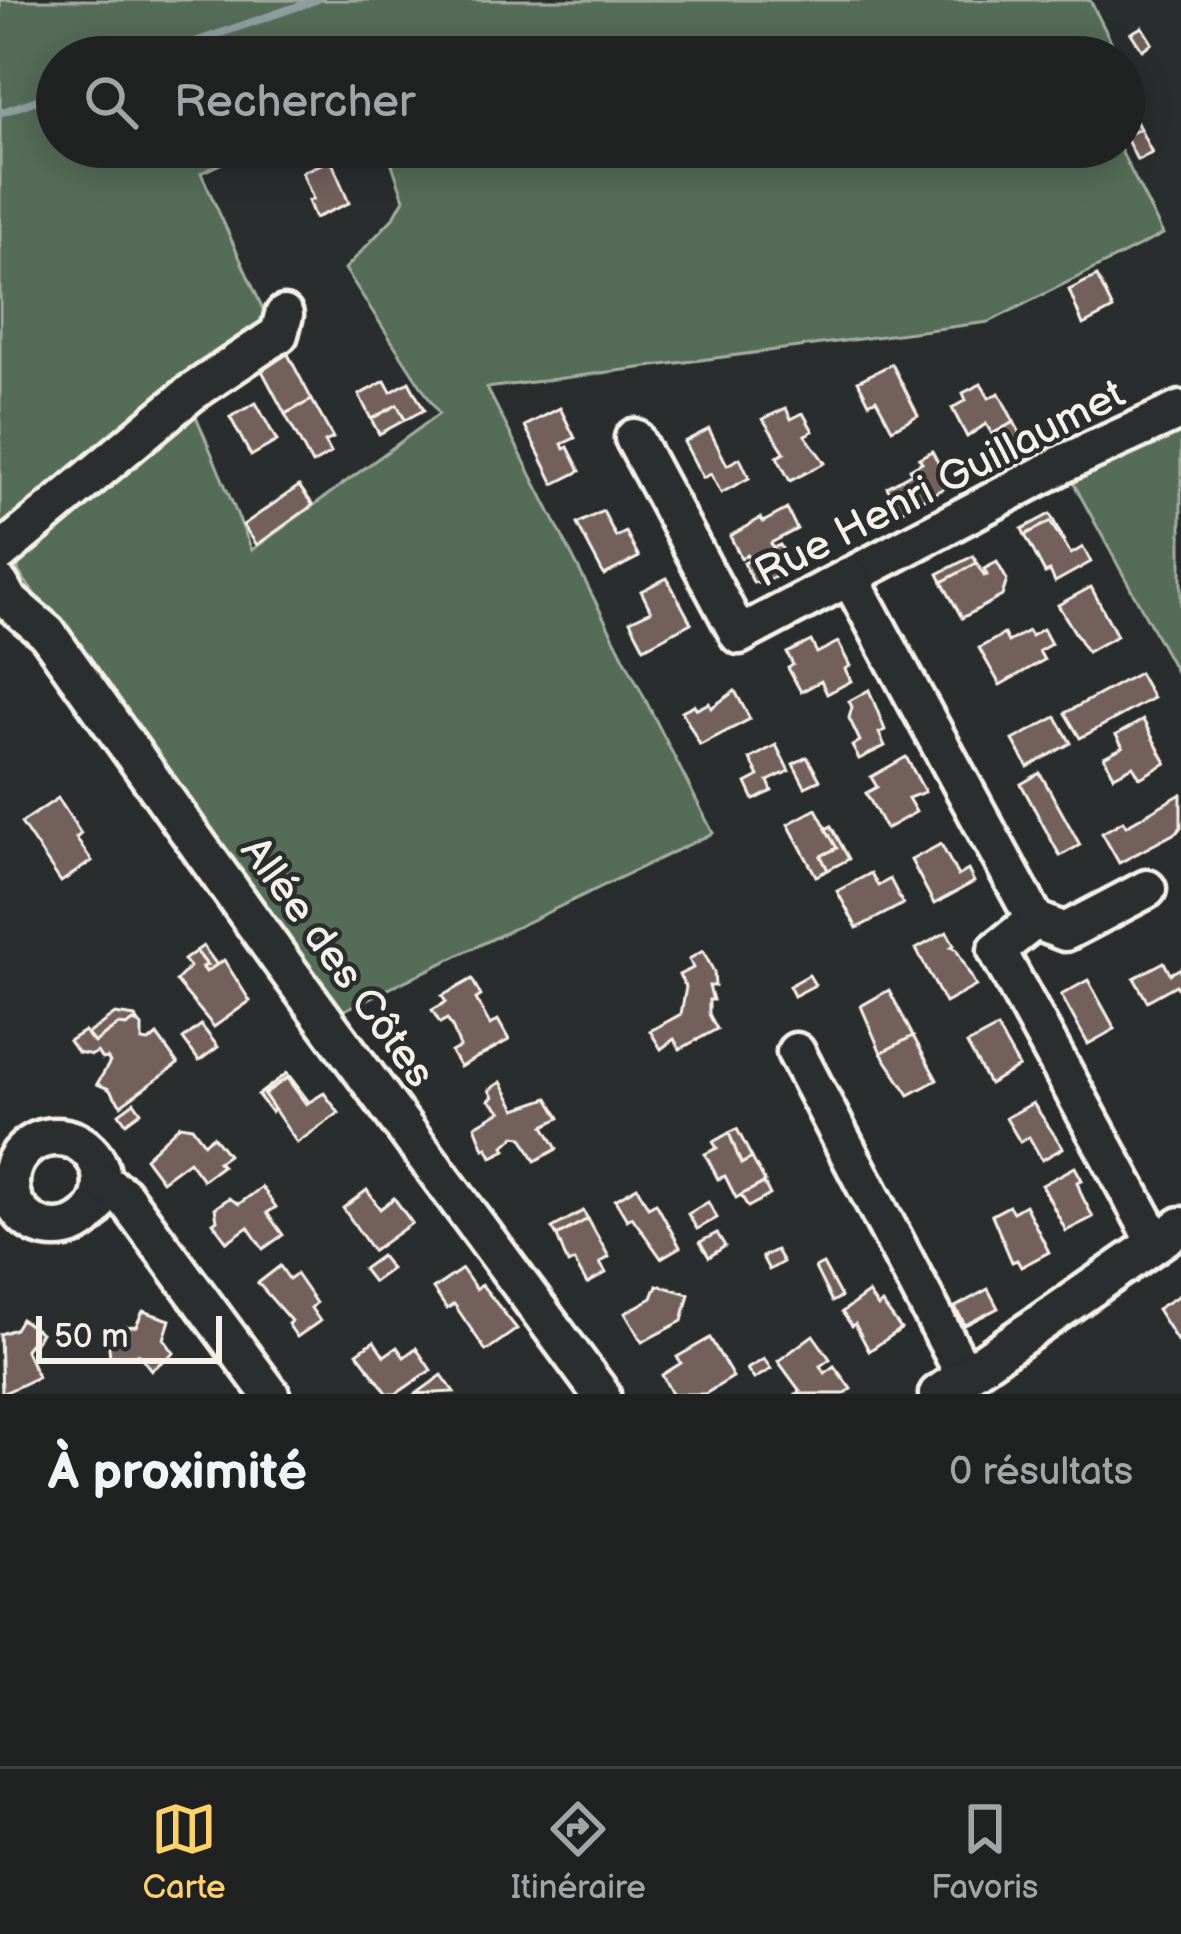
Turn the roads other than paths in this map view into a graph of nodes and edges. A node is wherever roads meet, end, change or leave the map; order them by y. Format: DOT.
graph roads {
  1 [pos="284,315"];
  2 [pos="1181,410"];
  3 [pos="634,438"];
  4 [pos="0,554"];
  5 [pos="850,578"];
  6 [pos="0,585"];
  7 [pos="1147,889"];
  8 [pos="1035,920"];
  9 [pos="796,1052"];
  10 [pos="102,1182"];
  11 [pos="1169,1234"];
  12 [pos="972,1382"];
  13 [pos="270,1394"];
  14 [pos="601,1394"];
  1 -- 4 [label="street"];
  2 -- 5 [label="street, Rue Henri Guillaumet"];
  3 -- 5 [label="street, Rue Henri Guillaumet"];
  5 -- 8 [label="street"];
  6 -- 14 [label="street, Allée des Côtes"];
  7 -- 8 [label="street"];
  8 -- 11 [label="street"];
  9 -- 12 [label="street"];
  10 -- 13 [label="street"];
  11 -- 12 [label="street"];
}
